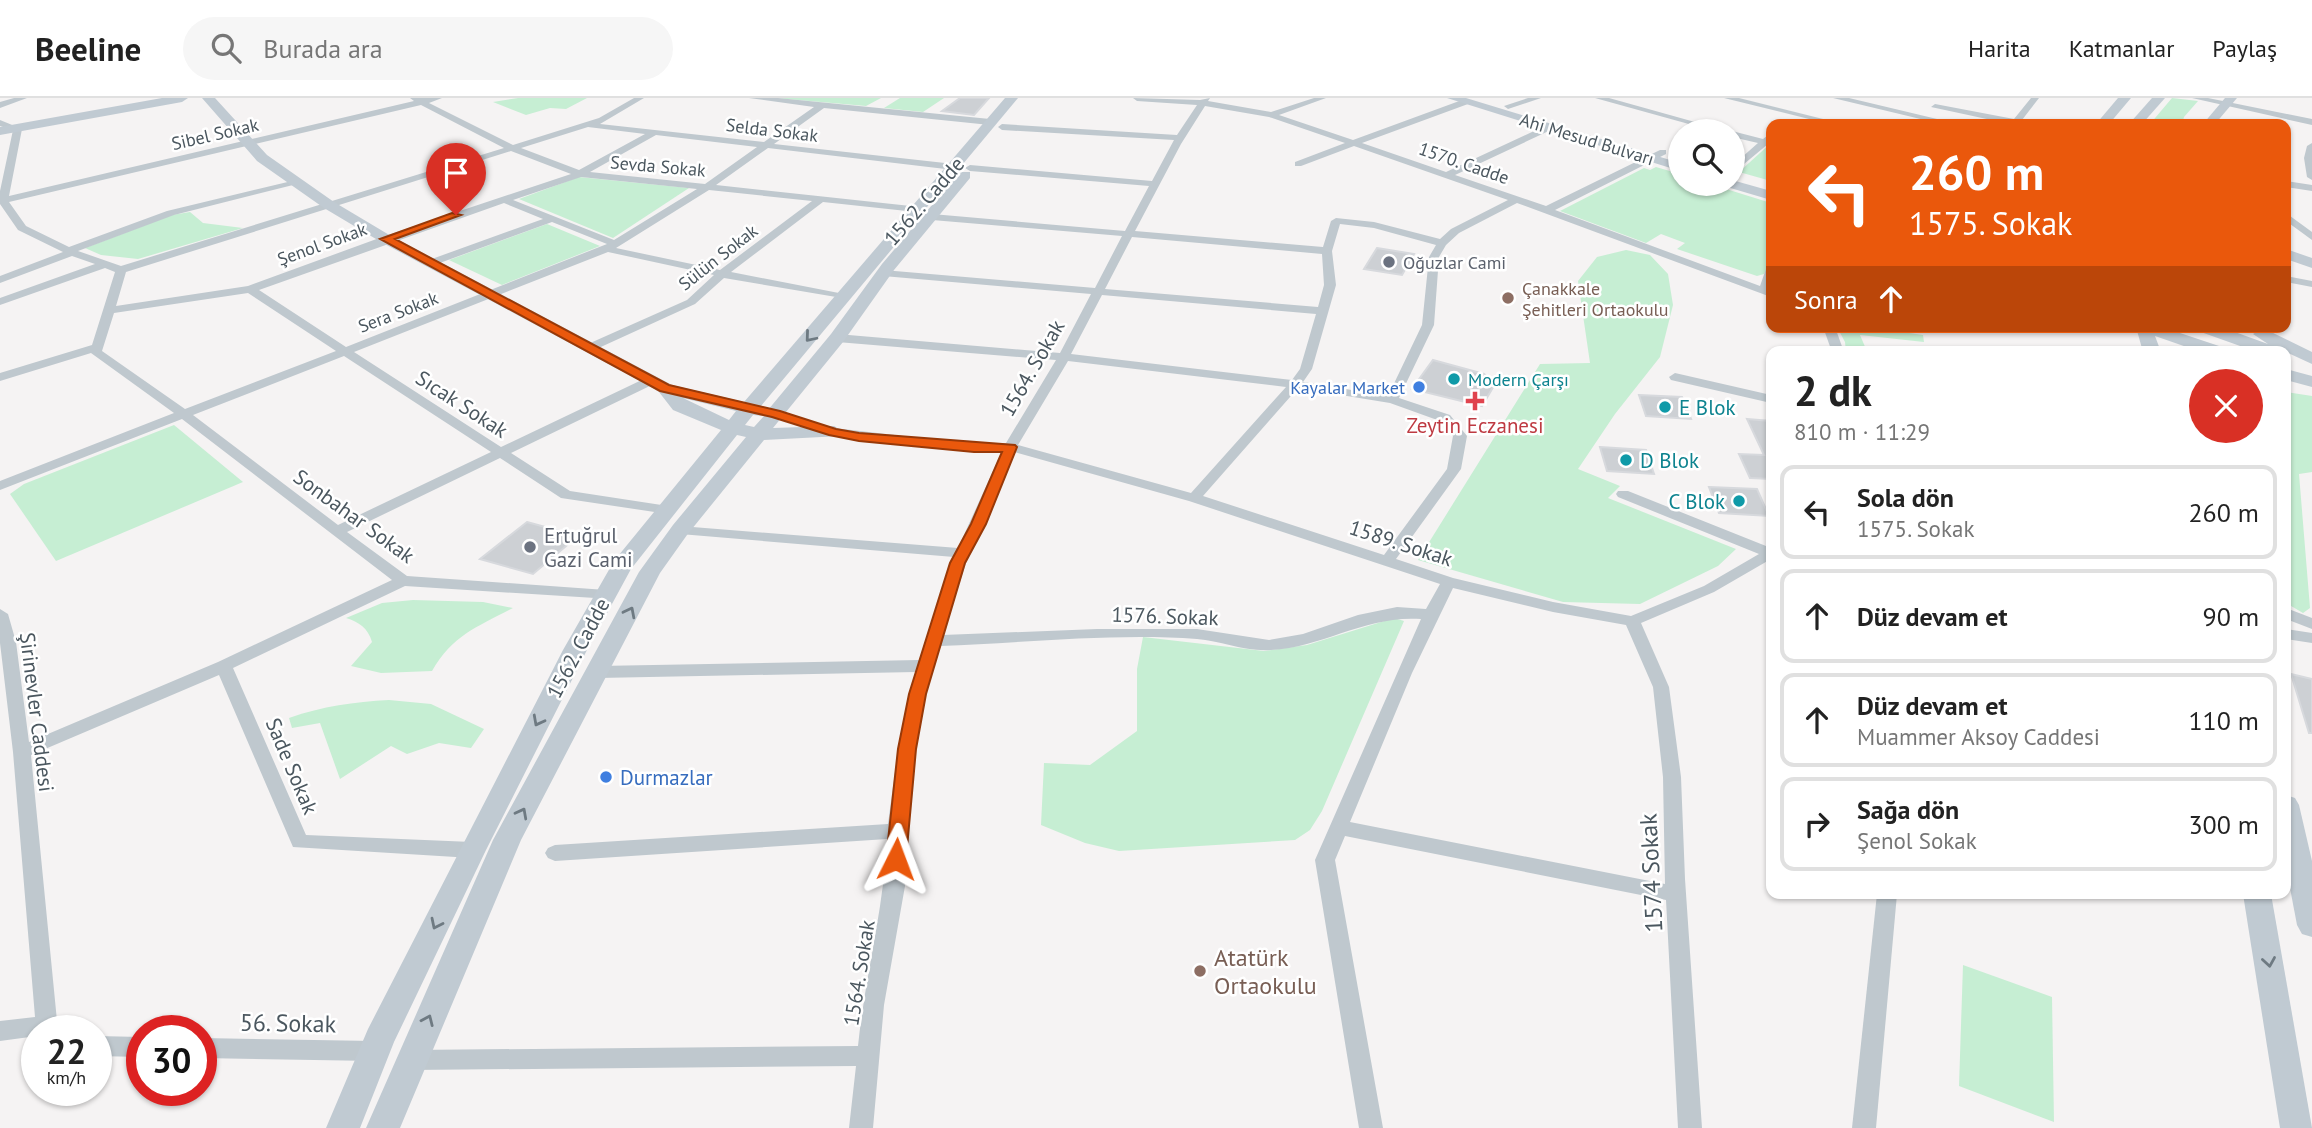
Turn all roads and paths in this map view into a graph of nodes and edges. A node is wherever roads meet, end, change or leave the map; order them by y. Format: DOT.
graph roads {
  1 [pos="23,98"];
  2 [pos="182,98"];
  3 [pos="194,98"];
  4 [pos="207,98"];
  5 [pos="438,98"];
  6 [pos="640,98"];
  7 [pos="753,98"];
  8 [pos="889,98"];
  9 [pos="1013,98"];
  10 [pos="1030,98"];
  11 [pos="1137,98"];
  12 [pos="1322,98"];
  13 [pos="1483,98"];
  14 [pos="1537,98"];
  15 [pos="1599,98"];
  16 [pos="1841,98"];
  17 [pos="2035,98"];
  18 [pos="2125,98"];
  19 [pos="2159,98"];
  20 [pos="2196,98"];
  21 [pos="1734,99"];
  22 [pos="416,100"];
  23 [pos="1459,100"];
  24 [pos="2222,100"];
  25 [pos="1204,101"];
  26 [pos="1936,103"];
  27 [pos="0,105"];
  28 [pos="822,105"];
  29 [pos="1508,106"];
  30 [pos="870,110"];
  31 [pos="1792,114"];
  32 [pos="1271,115"];
  33 [pos="2312,116"];
  34 [pos="1678,119"];
  35 [pos="1787,119"];
  36 [pos="1816,119"];
  37 [pos="1922,119"];
  38 [pos="1998,119"];
  39 [pos="2017,119"];
  40 [pos="2106,119"];
  41 [pos="2140,119"];
  42 [pos="2199,119"];
  43 [pos="2212,119"];
  44 [pos="0,122"];
  45 [pos="2312,122"];
  46 [pos="996,124"];
  47 [pos="586,125"];
  48 [pos="1550,127"];
  49 [pos="18,129"];
  50 [pos="0,131"];
  51 [pos="654,133"];
  52 [pos="1745,136"];
  53 [pos="1180,138"];
  54 [pos="1766,139"];
  55 [pos="1766,141"];
  56 [pos="247,142"];
  57 [pos="1353,143"];
  58 [pos="766,145"];
  59 [pos="2312,146"];
  60 [pos="514,149"];
  61 [pos="1658,155"];
  62 [pos="1668,156"];
  63 [pos="1668,160"];
  64 [pos="1745,160"];
  65 [pos="1297,164"];
  66 [pos="962,168"];
  67 [pos="580,174"];
  68 [pos="1446,176"];
  69 [pos="1745,176"];
  70 [pos="2312,177"];
  71 [pos="1766,182"];
  72 [pos="296,183"];
  73 [pos="1157,184"];
  74 [pos="2291,185"];
  75 [pos="709,186"];
  76 [pos="1745,188"];
  77 [pos="2312,188"];
  78 [pos="1766,194"];
  79 [pos="503,199"];
  80 [pos="820,200"];
  81 [pos="1516,200"];
  82 [pos="2,201"];
  83 [pos="332,206"];
  84 [pos="1547,210"];
  85 [pos="924,213"];
  86 [pos="551,219"];
  87 [pos="2291,220"];
  88 [pos="1128,232"];
  89 [pos="2312,237"];
  90 [pos="386,239"];
  91 [pos="1442,243"];
  92 [pos="611,247"];
  93 [pos="1327,251"];
  94 [pos="69,252"];
  95 [pos="2291,256"];
  96 [pos="2291,261"];
  97 [pos="433,262"];
  98 [pos="106,264"];
  99 [pos="2312,266"];
  100 [pos="121,270"];
  101 [pos="722,274"];
  102 [pos="883,274"];
  103 [pos="0,280"];
  104 [pos="2291,280"];
  105 [pos="2312,284"];
  106 [pos="250,289"];
  107 [pos="1098,291"];
  108 [pos="1766,292"];
  109 [pos="492,294"];
  110 [pos="844,297"];
  111 [pos="0,302"];
  112 [pos="109,310"];
  113 [pos="1321,311"];
  114 [pos="2160,333"];
  115 [pos="2221,333"];
  116 [pos="2260,333"];
  117 [pos="837,338"];
  118 [pos="2193,346"];
  119 [pos="2257,346"];
  120 [pos="2286,346"];
  121 [pos="97,347"];
  122 [pos="592,347"];
  123 [pos="2291,348"];
  124 [pos="346,351"];
  125 [pos="1064,357"];
  126 [pos="2291,358"];
  127 [pos="2312,359"];
  128 [pos="2312,365"];
  129 [pos="2291,376"];
  130 [pos="0,377"];
  131 [pos="1675,377"];
  132 [pos="2312,382"];
  133 [pos="659,384"];
  134 [pos="1295,384"];
  135 [pos="2291,385"];
  136 [pos="2312,388"];
  137 [pos="1766,397"];
  138 [pos="1392,400"];
  139 [pos="749,408"];
  140 [pos="776,414"];
  141 [pos="185,415"];
  142 [pos="733,428"];
  143 [pos="834,432"];
  144 [pos="759,435"];
  145 [pos="1010,447"];
  146 [pos="500,453"];
  147 [pos="0,486"];
  148 [pos="1623,494"];
  149 [pos="1194,498"];
  150 [pos="668,510"];
  151 [pos="680,530"];
  152 [pos="337,531"];
  153 [pos="1766,551"];
  154 [pos="963,553"];
  155 [pos="1766,556"];
  156 [pos="1388,560"];
  157 [pos="403,581"];
  158 [pos="1449,582"];
  159 [pos="606,595"];
  160 [pos="0,614"];
  161 [pos="1431,614"];
  162 [pos="2291,615"];
  163 [pos="1632,621"];
  164 [pos="2312,624"];
  165 [pos="2291,636"];
  166 [pos="2312,639"];
  167 [pos="935,641"];
  168 [pos="4,643"];
  169 [pos="224,666"];
  170 [pos="927,666"];
  171 [pos="598,672"];
  172 [pos="22,752"];
  173 [pos="1339,827"];
  174 [pos="2291,828"];
  175 [pos="897,831"];
  176 [pos="472,850"];
  177 [pos="555,853"];
  178 [pos="1676,894"];
  179 [pos="1887,899"];
  180 [pos="2258,899"];
  181 [pos="2312,925"];
  182 [pos="45,1015"];
  183 [pos="21,1030"];
  184 [pos="0,1031"];
  185 [pos="217,1048"];
  186 [pos="374,1051"];
  187 [pos="868,1056"];
  188 [pos="411,1060"];
  189 [pos="343,1128"];
  190 [pos="383,1128"];
  191 [pos="861,1128"];
  192 [pos="1371,1128"];
  193 [pos="1690,1128"];
  194 [pos="1864,1128"];
  195 [pos="2297,1128"];
  1 -- 27 [label="street"];
  2 -- 49 [label="main road"];
  3 -- 4 [label="main road"];
  4 -- 56 [label="main road"];
  5 -- 22 [label="street, Sibel Sokak"];
  6 -- 47 [label="street"];
  7 -- 28 [label="street"];
  8 -- 30 [label="street"];
  9 -- 46 [label="main road, 1562. Cadde"];
  10 -- 46 [label="main road, 1562. Cadde"];
  11 -- 25 [label="street, 1570. Cadde"];
  12 -- 32 [label="street"];
  13 -- 29 [label="main road, Ahi Mesud Bulvarı"];
  14 -- 29 [label="street"];
  15 -- 34 [label="street"];
  16 -- 37 [label="street"];
  17 -- 39 [label="street"];
  18 -- 40 [label="main road"];
  19 -- 41 [label="main road"];
  20 -- 24 [label="street"];
  21 -- 31 [label="street"];
  22 -- 56 [label="street, Sibel Sokak"];
  22 -- 60 [label="street, Sevda Sokak"];
  23 -- 48 [label="main road, Ahi Mesud Bulvarı"];
  23 -- 57 [label="street"];
  24 -- 33 [label="street"];
  24 -- 42 [label="main road"];
  24 -- 43 [label="main road"];
  24 -- 45 [label="street"];
  25 -- 32 [label="street, 1570. Cadde"];
  25 -- 53 [label="street, 1564. Sokak"];
  26 -- 38 [label="street"];
  28 -- 30 [label="street"];
  28 -- 58 [label="street, Sera Sokak"];
  29 -- 61 [label="main road, Ahi Mesud Bulvarı"];
  30 -- 46 [label="street"];
  31 -- 35 [label="street"];
  31 -- 36 [label="street"];
  32 -- 57 [label="street, 1570. Cadde"];
  44 -- 49 [label="street"];
  46 -- 53 [label="street"];
  46 -- 66 [label="main road, 1562. Cadde"];
  47 -- 51 [label="street, Selda Sokak"];
  47 -- 60 [label="street"];
  48 -- 61 [label="main road, Ahi Mesud Bulvarı"];
  48 -- 68 [label="street"];
  49 -- 50 [label="main road"];
  49 -- 82 [label="street"];
  51 -- 58 [label="street, Selda Sokak"];
  51 -- 67 [label="street, Şenol Sokak"];
  52 -- 54 [label="street"];
  53 -- 73 [label="street, 1564. Sokak"];
  55 -- 64 [label="street"];
  56 -- 72 [label="main road"];
  56 -- 82 [label="street, Sibel Sokak"];
  57 -- 65 [label="street"];
  57 -- 68 [label="street, 1570. Cadde"];
  58 -- 66 [label="street, Selda Sokak"];
  58 -- 75 [label="street, Sera Sokak"];
  59 -- 70 [label="street"];
  60 -- 67 [label="street, Sevda Sokak"];
  60 -- 83 [label="street"];
  61 -- 62 [label="main road, Ahi Mesud Bulvarı"];
  61 -- 63 [label="main road, Ahi Mesud Bulvarı"];
  61 -- 84 [label="street"];
  66 -- 73 [label="street, Selda Sokak"];
  66 -- 85 [label="main road, 1562. Cadde"];
  67 -- 75 [label="street, Sevda Sokak"];
  67 -- 79 [label="street, Şenol Sokak"];
  68 -- 81 [label="street, 1570. Cadde"];
  69 -- 71 [label="main road"];
  72 -- 83 [label="main road"];
  72 -- 94 [label="street"];
  73 -- 88 [label="street, 1564. Sokak"];
  74 -- 77 [label="street"];
  75 -- 80 [label="street, Sevda Sokak"];
  75 -- 92 [label="street, Sera Sokak"];
  76 -- 78 [label="main road"];
  79 -- 86 [label="street"];
  79 -- 90 [label="street, Şenol Sokak"];
  80 -- 85 [label="street, Sevda Sokak"];
  80 -- 101 [label="street, Sülün Sokak"];
  81 -- 84 [label="street, 1570. Cadde"];
  81 -- 91 [label="street"];
  82 -- 94 [label="street"];
  83 -- 90 [label="main road"];
  83 -- 100 [label="street"];
  84 -- 108 [label="street, 1570. Cadde"];
  85 -- 88 [label="street, Sevda Sokak"];
  85 -- 102 [label="main road, 1562. Cadde"];
  85 -- 110 [label="main road, 1562. Cadde"];
  86 -- 92 [label="street"];
  86 -- 97 [label="street"];
  87 -- 89 [label="street"];
  88 -- 93 [label="street, Sevda Sokak"];
  88 -- 107 [label="street, 1564. Sokak"];
  90 -- 97 [label="main road"];
  90 -- 106 [label="street, Şenol Sokak"];
  91 -- 93 [label="street"];
  91 -- 138 [label="street"];
  92 -- 101 [label="street"];
  92 -- 109 [label="street, Sera Sokak"];
  93 -- 113 [label="street"];
  94 -- 98 [label="street"];
  94 -- 103 [label="street"];
  95 -- 99 [label="street"];
  96 -- 99 [label="main road"];
  97 -- 109 [label="main road"];
  98 -- 100 [label="street"];
  98 -- 111 [label="street"];
  100 -- 112 [label="street"];
  101 -- 110 [label="street"];
  101 -- 122 [label="street, Sülün Sokak"];
  102 -- 107 [label="street"];
  102 -- 117 [label="main road, 1562. Cadde"];
  104 -- 105 [label="street"];
  106 -- 112 [label="street, Şenol Sokak"];
  106 -- 124 [label="street, Sıcak Sokak"];
  107 -- 113 [label="street"];
  107 -- 125 [label="street, 1564. Sokak"];
  109 -- 122 [label="main road"];
  109 -- 124 [label="street, Sera Sokak"];
  110 -- 139 [label="main road, 1562. Cadde, one-way"];
  112 -- 121 [label="street"];
  113 -- 134 [label="street"];
  114 -- 118 [label="main road"];
  115 -- 119 [label="main road"];
  116 -- 120 [label="main road"];
  117 -- 125 [label="street"];
  117 -- 140 [label="main road, 1562. Cadde"];
  121 -- 130 [label="street"];
  121 -- 141 [label="street, Sonbahar Sokak"];
  122 -- 133 [label="main road"];
  123 -- 127 [label="main road"];
  124 -- 141 [label="street, Sera Sokak"];
  124 -- 146 [label="street, Sıcak Sokak"];
  125 -- 134 [label="street"];
  125 -- 145 [label="street, 1564. Sokak"];
  126 -- 128 [label="street"];
  129 -- 132 [label="main road"];
  131 -- 137 [label="street"];
  133 -- 139 [label="main road"];
  133 -- 142 [label="street"];
  133 -- 146 [label="street"];
  134 -- 138 [label="street"];
  134 -- 149 [label="street"];
  135 -- 136 [label="main road"];
  138 -- 156 [label="street"];
  139 -- 140 [label="main road"];
  139 -- 142 [label="main road, 1562. Cadde"];
  140 -- 143 [label="main road"];
  140 -- 144 [label="main road, 1562. Cadde"];
  141 -- 147 [label="street, Sera Sokak"];
  141 -- 152 [label="street, Sonbahar Sokak"];
  142 -- 144 [label="street"];
  142 -- 150 [label="main road, 1562. Cadde"];
  143 -- 144 [label="street"];
  143 -- 145 [label="street, 1589. Sokak"];
  144 -- 151 [label="main road, 1562. Cadde"];
  145 -- 149 [label="street, 1589. Sokak"];
  145 -- 154 [label="street, 1564. Sokak"];
  146 -- 150 [label="street, Sıcak Sokak"];
  146 -- 152 [label="street"];
  148 -- 153 [label="street"];
  149 -- 156 [label="street, 1589. Sokak"];
  150 -- 159 [label="main road, 1562. Cadde"];
  151 -- 154 [label="street"];
  171 -- 151 [label="main road, 1562. Cadde, one-way"];
  152 -- 157 [label="street, Sonbahar Sokak"];
  154 -- 167 [label="street, 1564. Sokak"];
  155 -- 163 [label="street"];
  156 -- 158 [label="street, 1589. Sokak"];
  157 -- 159 [label="street, Sonbahar Sokak"];
  157 -- 169 [label="street"];
  158 -- 161 [label="street"];
  158 -- 163 [label="street, 1589. Sokak"];
  159 -- 176 [label="main road, 1562. Cadde, one-way"];
  160 -- 168 [label="street, Şirinevler Caddesi"];
  161 -- 167 [label="street, 1576. Sokak"];
  161 -- 173 [label="street"];
  162 -- 164 [label="street"];
  163 -- 178 [label="street, 1574 Sokak"];
  165 -- 166 [label="street"];
  167 -- 170 [label="street, 1564. Sokak"];
  168 -- 172 [label="street, Şirinevler Caddesi"];
  169 -- 172 [label="street"];
  169 -- 176 [label="street, Sade Sokak"];
  170 -- 171 [label="street"];
  170 -- 175 [label="street, 1564. Sokak"];
  188 -- 171 [label="main road, 1562. Cadde, one-way"];
  172 -- 182 [label="street, Şirinevler Caddesi"];
  173 -- 178 [label="street"];
  173 -- 192 [label="street"];
  174 -- 181 [label="main road"];
  175 -- 177 [label="street"];
  175 -- 187 [label="street, 1564. Sokak"];
  176 -- 186 [label="main road, 1562. Cadde, one-way"];
  178 -- 193 [label="street, 1574 Sokak"];
  179 -- 194 [label="street"];
  180 -- 195 [label="street, one-way"];
  183 -- 184 [label="street"];
  185 -- 186 [label="street, 56. Sokak"];
  186 -- 189 [label="main road, 1562. Cadde"];
  187 -- 188 [label="street"];
  187 -- 191 [label="street, 1564. Sokak"];
  188 -- 190 [label="main road, 1562. Cadde"];
}
